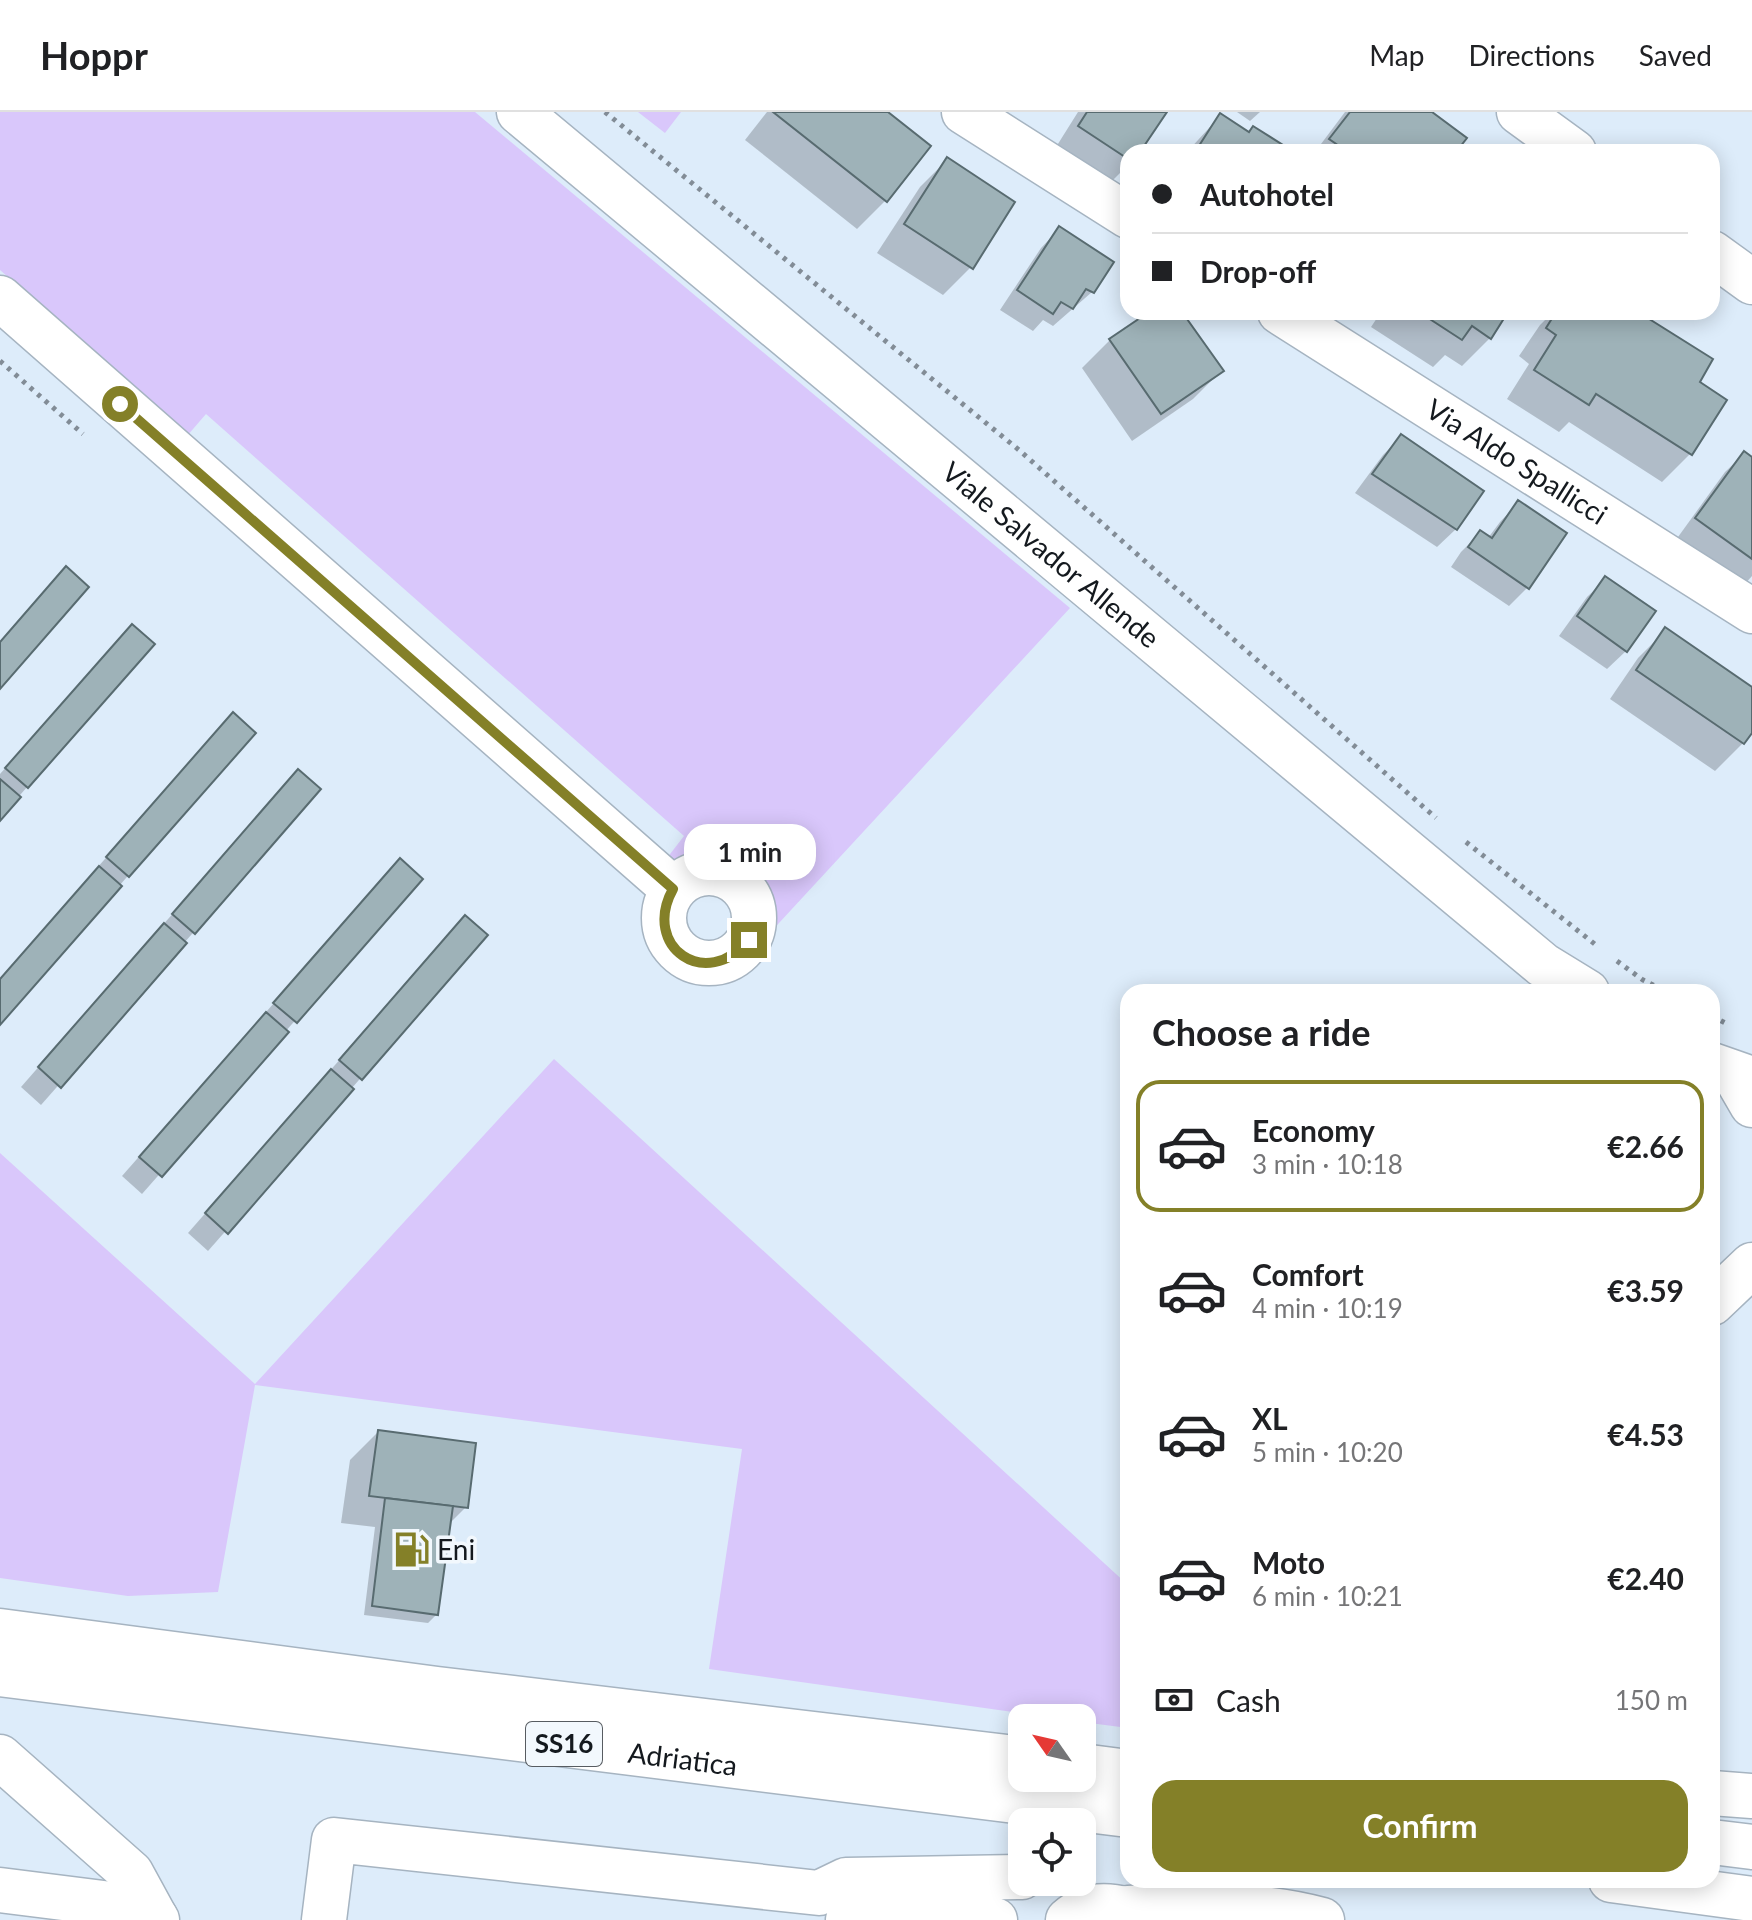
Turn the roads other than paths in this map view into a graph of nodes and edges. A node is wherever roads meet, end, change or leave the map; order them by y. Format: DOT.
graph roads {
  1 [pos="519,112"];
  2 [pos="964,112"];
  3 [pos="1519,112"];
  4 [pos="1563,144"];
  5 [pos="1120,211"];
  6 [pos="1720,259"];
  7 [pos="1752,282"];
  8 [pos="0,298"];
  9 [pos="1293,320"];
  10 [pos="1752,611"];
  11 [pos="673,889"];
  12 [pos="1575,984"];
  13 [pos="1750,1272"];
  14 [pos="1720,1296"];
  15 [pos="0,1631"];
  16 [pos="0,1674"];
  17 [pos="0,1757"];
  18 [pos="1008,1757"];
  19 [pos="1096,1768"];
  20 [pos="1120,1771"];
  21 [pos="1720,1794"];
  22 [pos="1752,1796"];
  23 [pos="1120,1814"];
  24 [pos="1720,1843"];
  25 [pos="1752,1847"];
  26 [pos="1008,1877"];
  27 [pos="1670,1888"];
  28 [pos="0,1890"];
  29 [pos="1072,1896"];
  30 [pos="1752,1899"];
  31 [pos="1113,1913"];
  32 [pos="156,1918"];
  33 [pos="324,1920"];
  34 [pos="848,1920"];
  35 [pos="995,1920"];
  36 [pos="1322,1920"];
  1 -- 12 [label="main road, Viale Salvador Allende"];
  2 -- 5 [label="main road"];
  3 -- 4 [label="main road"];
  6 -- 7 [label="main road"];
  8 -- 11 [label="main road"];
  9 -- 10 [label="main road, Via Aldo Spallicci"];
  13 -- 14 [label="main road"];
  15 -- 18 [label="main road, Adriatica / SS16"];
  16 -- 23 [label="main road, Adriatica / SS16"];
  17 -- 32 [label="main road"];
  19 -- 20 [label="main road"];
  21 -- 22 [label="main road"];
  24 -- 25 [label="main road"];
  26 -- 33 [label="main road"];
  27 -- 30 [label="main road"];
  28 -- 32 [label="main road"];
  29 -- 31 [label="main road"];
  31 -- 36 [label="main road"];
  34 -- 35 [label="main road"];
}
